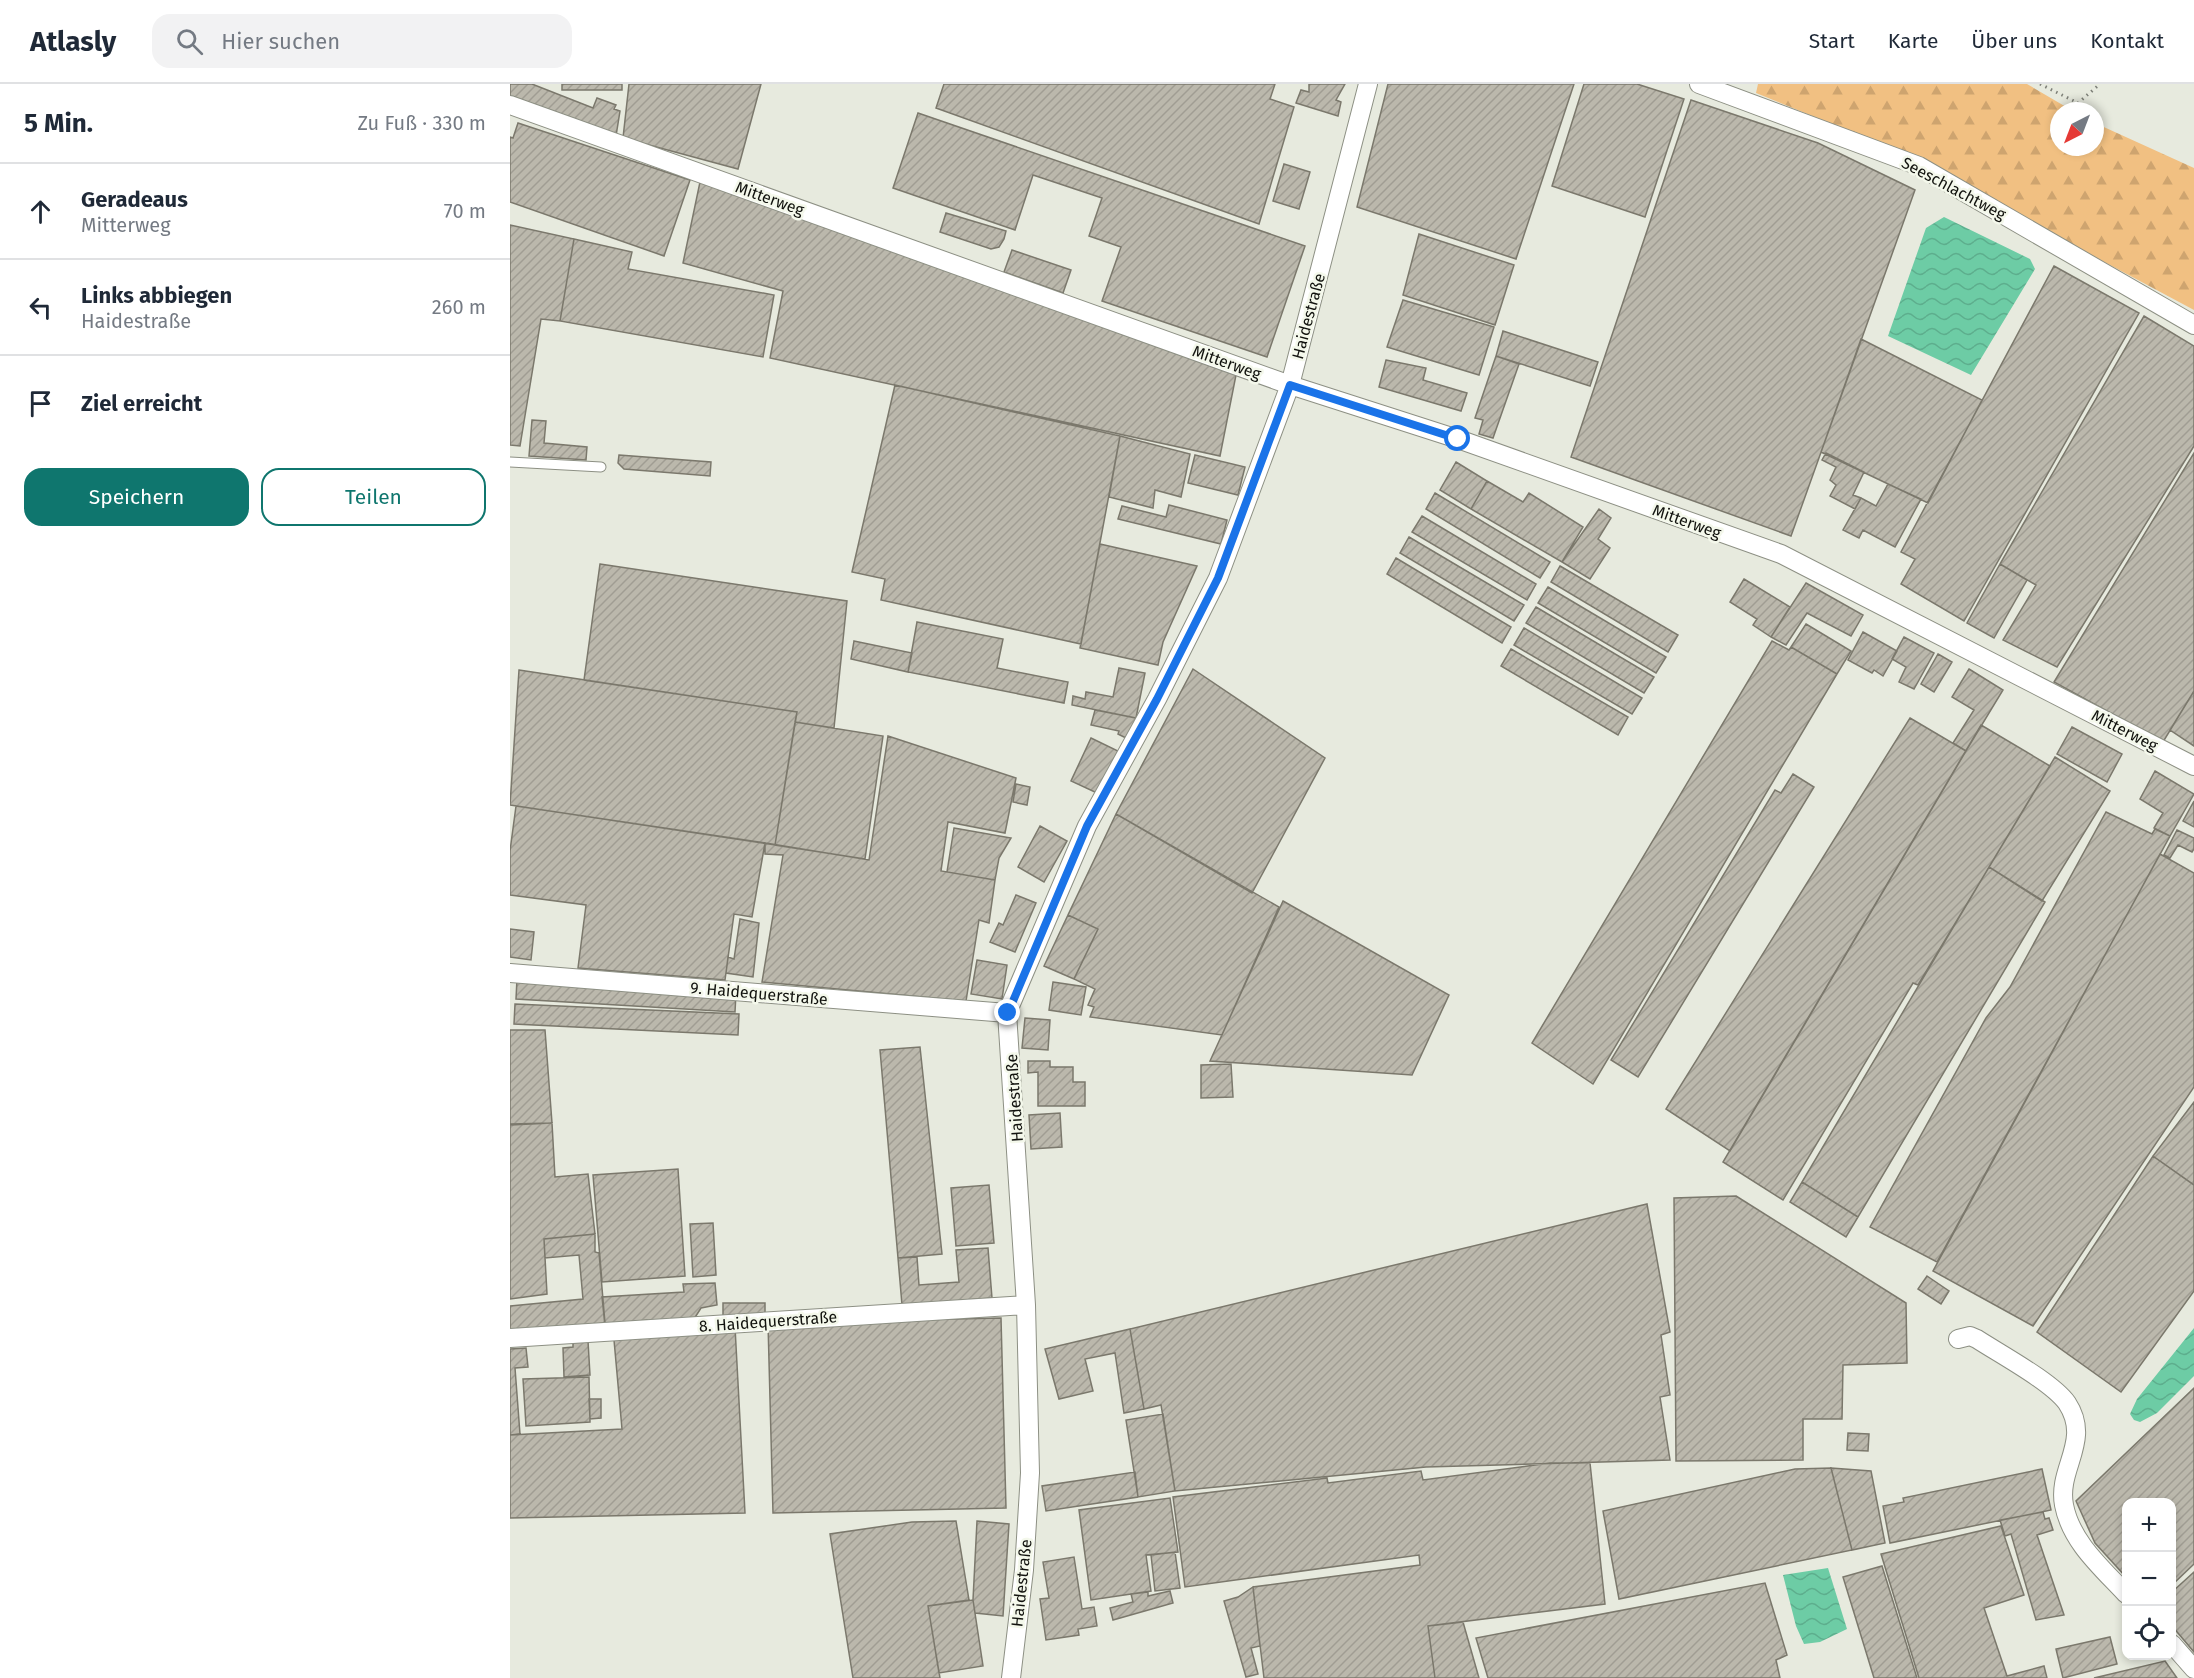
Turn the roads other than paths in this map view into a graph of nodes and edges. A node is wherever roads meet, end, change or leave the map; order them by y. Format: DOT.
graph roads {
  1 [pos="1368,84"];
  2 [pos="1699,84"];
  3 [pos="510,105"];
  4 [pos="2194,325"];
  5 [pos="1290,385"];
  6 [pos="510,462"];
  7 [pos="601,467"];
  8 [pos="2194,766"];
  9 [pos="510,973"];
  10 [pos="1008,1013"];
  11 [pos="1026,1305"];
  12 [pos="510,1338"];
  13 [pos="1958,1339"];
  14 [pos="2122,1589"];
  15 [pos="2176,1649"];
  16 [pos="2194,1669"];
  17 [pos="1011,1678"];
  1 -- 5 [label="street, Haidestraße"];
  2 -- 4 [label="street, Seeschlachtweg"];
  3 -- 5 [label="street, Mitterweg"];
  5 -- 8 [label="street, Mitterweg"];
  5 -- 10 [label="street, Haidestraße"];
  6 -- 7 [label="lane"];
  9 -- 10 [label="street, 9. Haidequerstraße"];
  10 -- 11 [label="street, Haidestraße"];
  11 -- 12 [label="street, 8. Haidequerstraße"];
  11 -- 17 [label="street, Haidestraße"];
  13 -- 14 [label="street"];
  15 -- 16 [label="street"];
}
